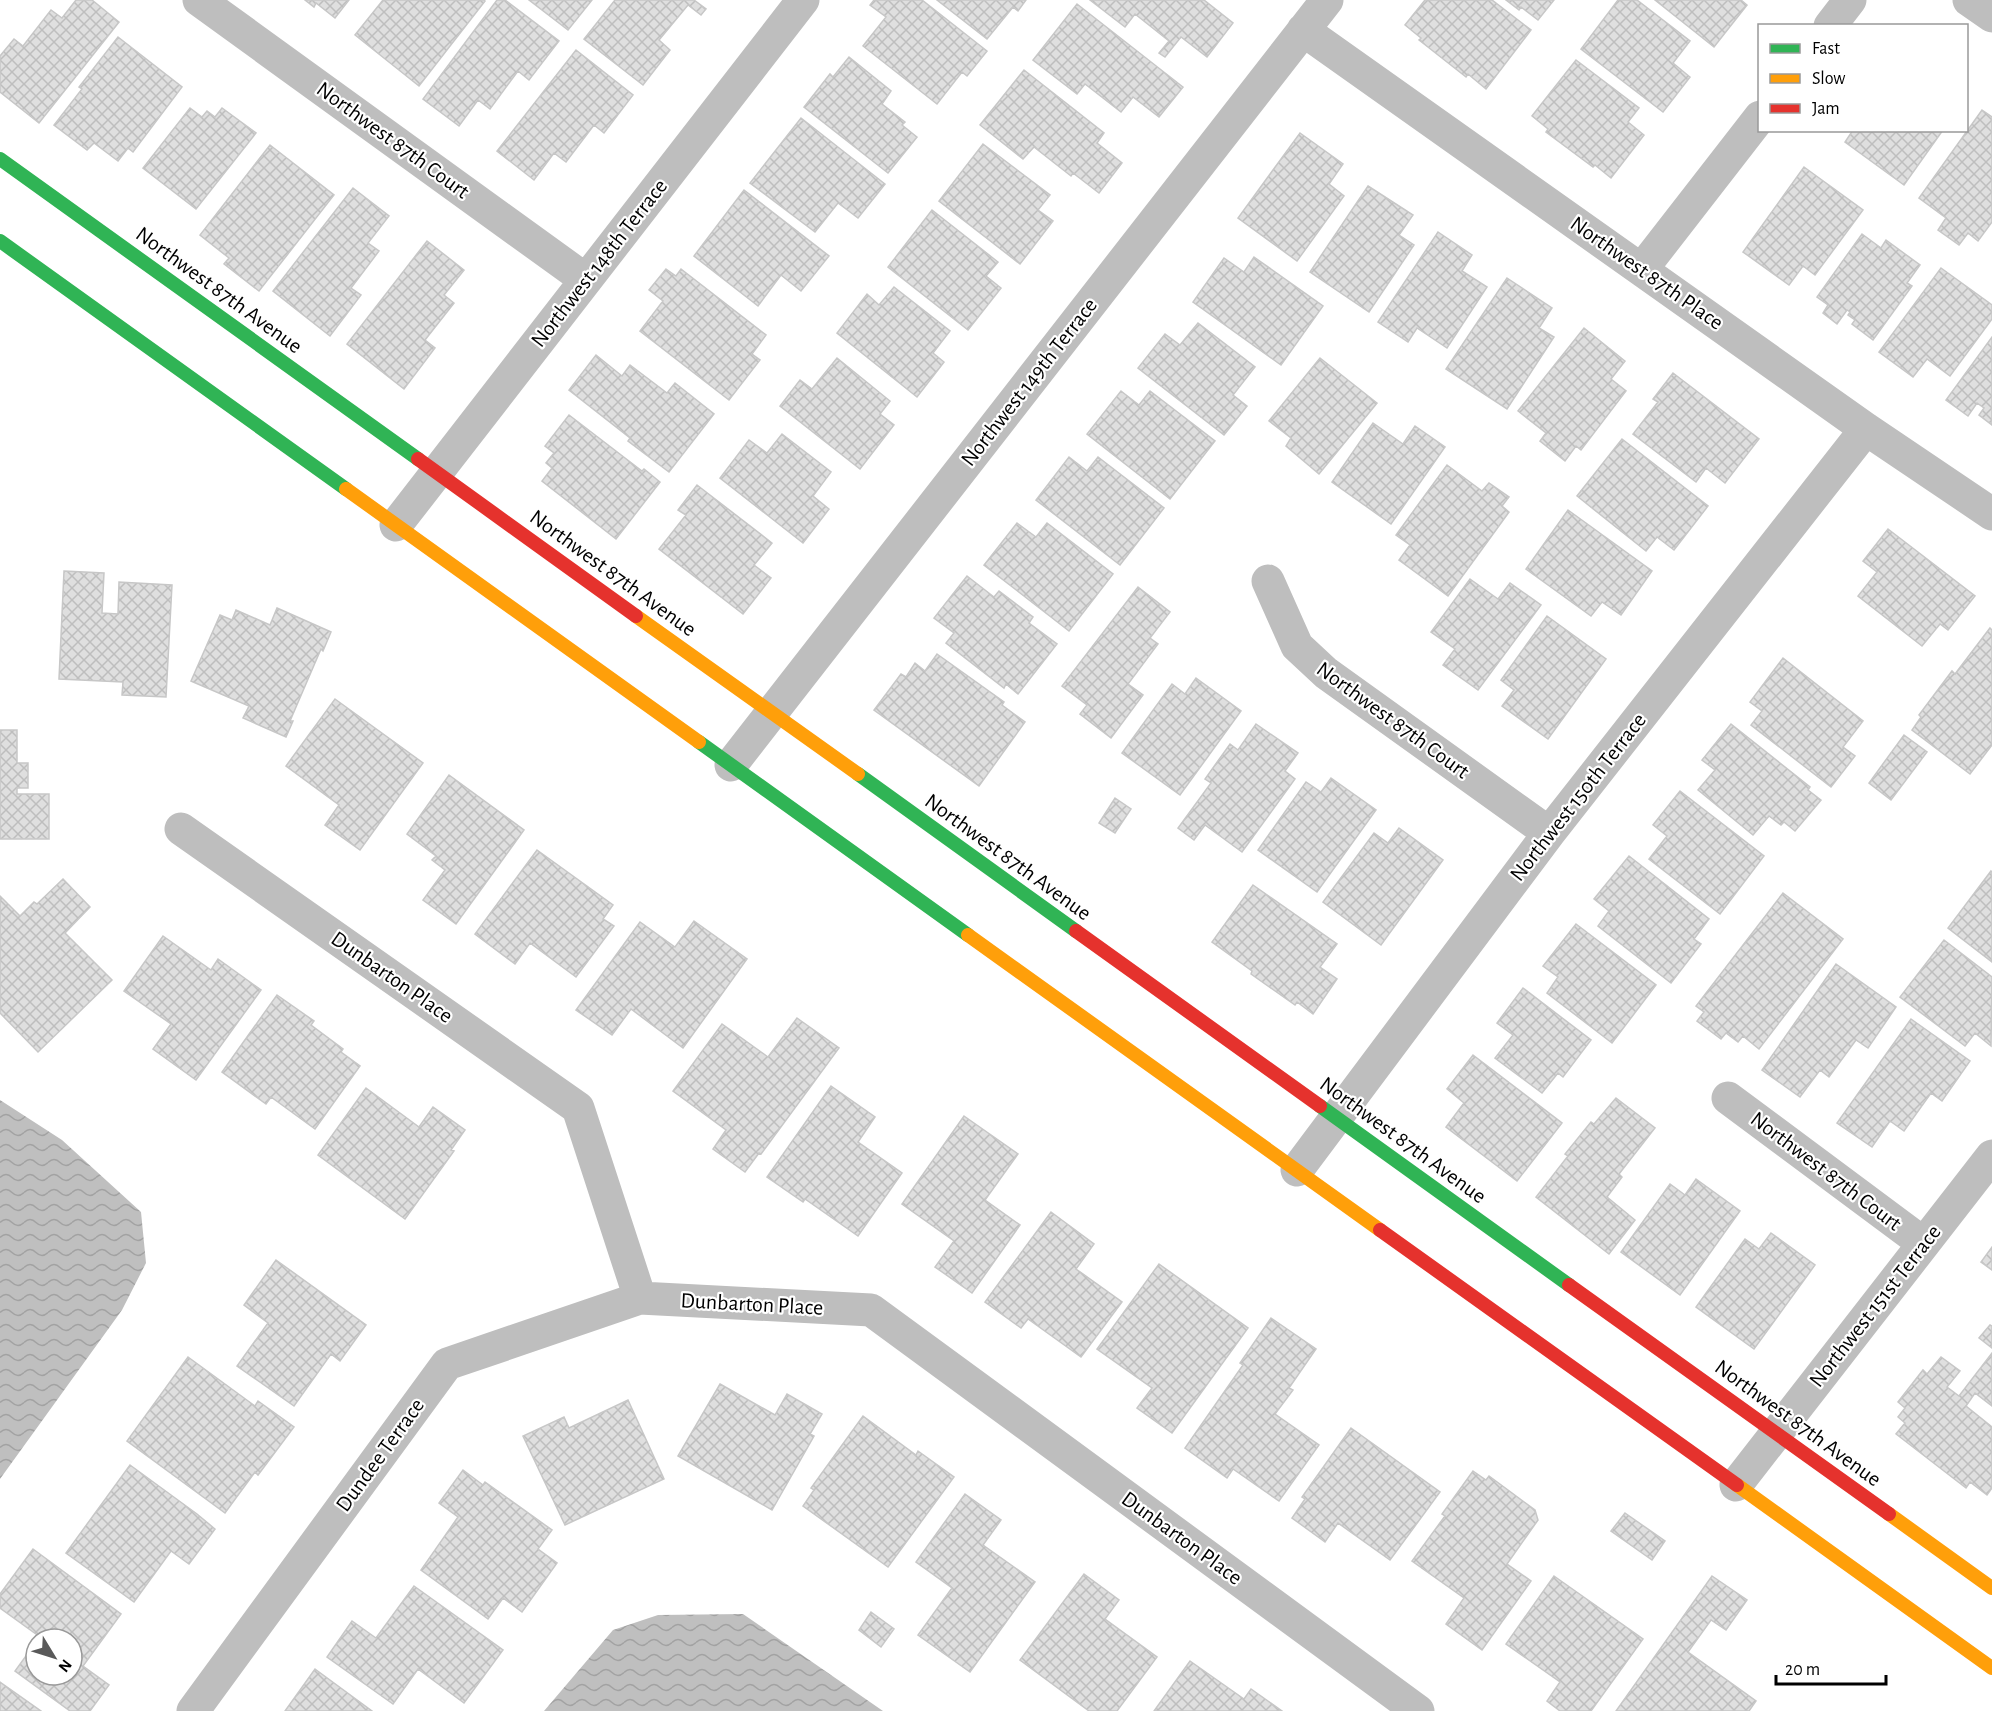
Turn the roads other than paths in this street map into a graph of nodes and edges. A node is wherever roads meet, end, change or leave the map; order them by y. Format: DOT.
graph roads {
  1 [pos="200,0"];
  2 [pos="802,0"];
  3 [pos="1327,0"];
  4 [pos="1850,0"];
  5 [pos="1969,0"];
  6 [pos="1992,16"];
  7 [pos="1832,24"];
  8 [pos="1303,30"];
  9 [pos="1758,120"];
  10 [pos="0,159"];
  11 [pos="0,241"];
  12 [pos="1642,269"];
  13 [pos="586,280"];
  14 [pos="1866,429"];
  15 [pos="437,472"];
  16 [pos="1992,514"];
  17 [pos="396,525"];
  18 [pos="1268,581"];
  19 [pos="772,713"];
  20 [pos="731,765"];
  21 [pos="181,829"];
  22 [pos="1549,833"];
  23 [pos="1728,1098"];
  24 [pos="1336,1118"];
  25 [pos="1992,1156"];
  26 [pos="1297,1170"];
  27 [pos="1923,1243"];
  28 [pos="640,1298"];
  29 [pos="1776,1433"];
  30 [pos="1736,1485"];
  31 [pos="1992,1588"];
  32 [pos="1992,1668"];
  33 [pos="1397,1705"];
  34 [pos="193,1711"];
  1 -- 13 [label="street, Northwest 87th Court"];
  2 -- 13 [label="street, Northwest 148th Terrace"];
  3 -- 8 [label="street, Northwest 149th Terrace"];
  4 -- 7 [label="street"];
  5 -- 6 [label="street"];
  8 -- 12 [label="street, Northwest 87th Place"];
  8 -- 19 [label="street, Northwest 149th Terrace"];
  9 -- 12 [label="street"];
  10 -- 15 [label="main road, Northwest 87th Avenue"];
  11 -- 17 [label="main road"];
  12 -- 14 [label="street, Northwest 87th Place"];
  13 -- 15 [label="street, Northwest 148th Terrace"];
  14 -- 16 [label="street, Northwest 87th Place"];
  14 -- 22 [label="street, Northwest 150th Terrace"];
  15 -- 17 [label="street, Northwest 148th Terrace"];
  15 -- 19 [label="main road, Northwest 87th Avenue"];
  17 -- 20 [label="main road"];
  18 -- 22 [label="street, Northwest 87th Court"];
  19 -- 20 [label="street, Northwest 149th Terrace"];
  19 -- 24 [label="main road, Northwest 87th Avenue"];
  20 -- 26 [label="main road"];
  21 -- 28 [label="street, Dunbarton Place"];
  22 -- 24 [label="street, Northwest 150th Terrace"];
  23 -- 27 [label="street, Northwest 87th Court"];
  24 -- 26 [label="street, Northwest 150th Terrace"];
  24 -- 29 [label="main road, Northwest 87th Avenue"];
  25 -- 27 [label="street, Northwest 151st Terrace"];
  26 -- 30 [label="main road"];
  27 -- 29 [label="street, Northwest 151st Terrace"];
  28 -- 33 [label="street, Dunbarton Place"];
  28 -- 34 [label="street, Dundee Terrace"];
  29 -- 30 [label="street, Northwest 151st Terrace"];
  29 -- 31 [label="main road, Northwest 87th Avenue"];
  30 -- 32 [label="main road"];
}
